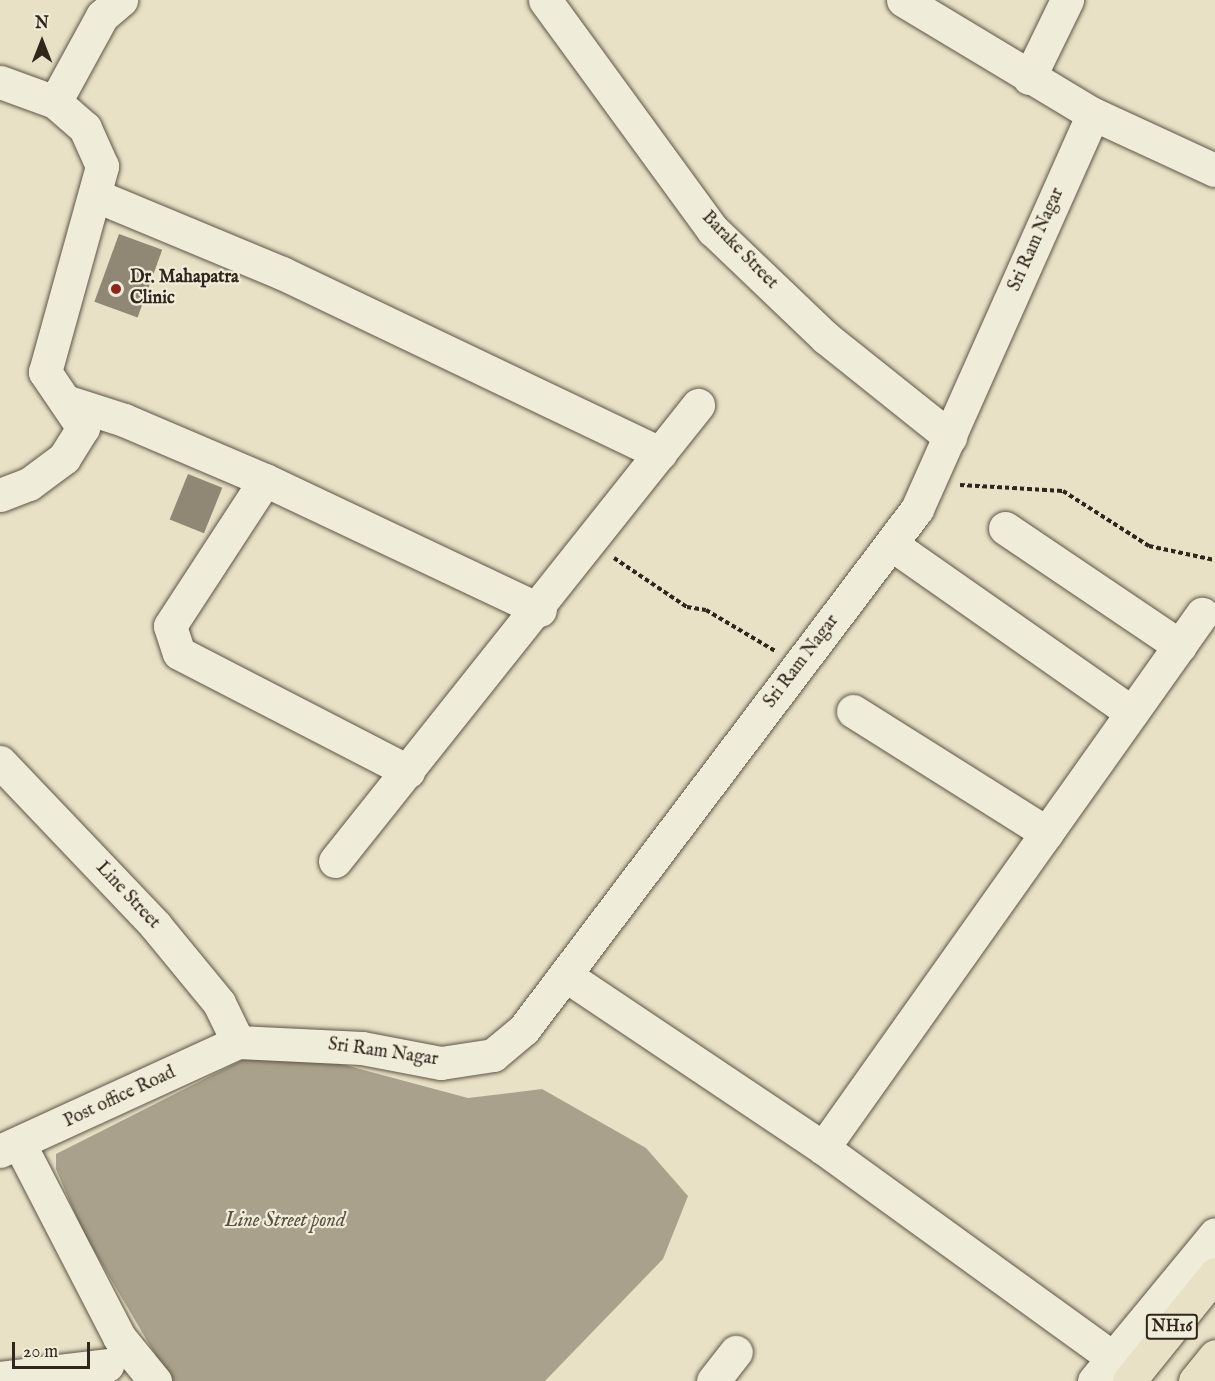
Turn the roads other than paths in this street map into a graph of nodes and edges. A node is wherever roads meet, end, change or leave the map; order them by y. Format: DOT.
graph roads {
  1 [pos="121,0"];
  2 [pos="545,0"];
  3 [pos="903,0"];
  4 [pos="1067,0"];
  5 [pos="1029,78"];
  6 [pos="0,82"];
  7 [pos="55,102"];
  8 [pos="1093,114"];
  9 [pos="1215,170"];
  10 [pos="98,196"];
  11 [pos="68,402"];
  12 [pos="698,405"];
  13 [pos="950,437"];
  14 [pos="660,453"];
  15 [pos="265,480"];
  16 [pos="0,495"];
  17 [pos="1005,528"];
  18 [pos="891,544"];
  19 [pos="540,609"];
  20 [pos="1202,614"];
  21 [pos="1180,646"];
  22 [pos="853,711"];
  23 [pos="1132,714"];
  24 [pos="0,762"];
  25 [pos="408,771"];
  26 [pos="1047,833"];
  27 [pos="335,861"];
  28 [pos="565,975"];
  29 [pos="238,1042"];
  30 [pos="10,1148"];
  31 [pos="823,1148"];
  32 [pos="1215,1234"];
  33 [pos="1215,1274"];
  34 [pos="109,1316"];
  35 [pos="735,1352"];
  36 [pos="1215,1356"];
  37 [pos="107,1373"];
  38 [pos="1112,1373"];
  39 [pos="0,1378"];
  40 [pos="155,1381"];
  41 [pos="713,1381"];
  42 [pos="1195,1381"];
  1 -- 7 [label="street"];
  2 -- 13 [label="street, Barake Street"];
  3 -- 5 [label="street"];
  4 -- 5 [label="street"];
  5 -- 8 [label="street"];
  6 -- 7 [label="street"];
  7 -- 10 [label="street"];
  8 -- 9 [label="street"];
  8 -- 13 [label="street, Sri Ram Nagar"];
  10 -- 11 [label="street"];
  10 -- 14 [label="street"];
  11 -- 15 [label="street"];
  11 -- 16 [label="street"];
  12 -- 14 [label="street"];
  13 -- 18 [label="street, Sri Ram Nagar"];
  14 -- 19 [label="street"];
  15 -- 19 [label="street"];
  15 -- 25 [label="street"];
  17 -- 21 [label="street"];
  18 -- 23 [label="street"];
  18 -- 28 [label="street, Sri Ram Nagar"];
  19 -- 25 [label="street"];
  20 -- 21 [label="street"];
  21 -- 23 [label="street"];
  22 -- 26 [label="street"];
  23 -- 26 [label="street"];
  24 -- 29 [label="street, Line Street"];
  25 -- 27 [label="street"];
  26 -- 31 [label="street"];
  28 -- 29 [label="street, Sri Ram Nagar"];
  28 -- 31 [label="street"];
  29 -- 30 [label="street, Post office Road"];
  30 -- 34 [label="street"];
  31 -- 38 [label="street"];
  32 -- 38 [label="street"];
  33 -- 38 [label="highway, NH16"];
  34 -- 37 [label="street"];
  34 -- 40 [label="street"];
  35 -- 41 [label="street"];
  36 -- 42 [label="highway, NH16"];
  37 -- 39 [label="street"];
}
